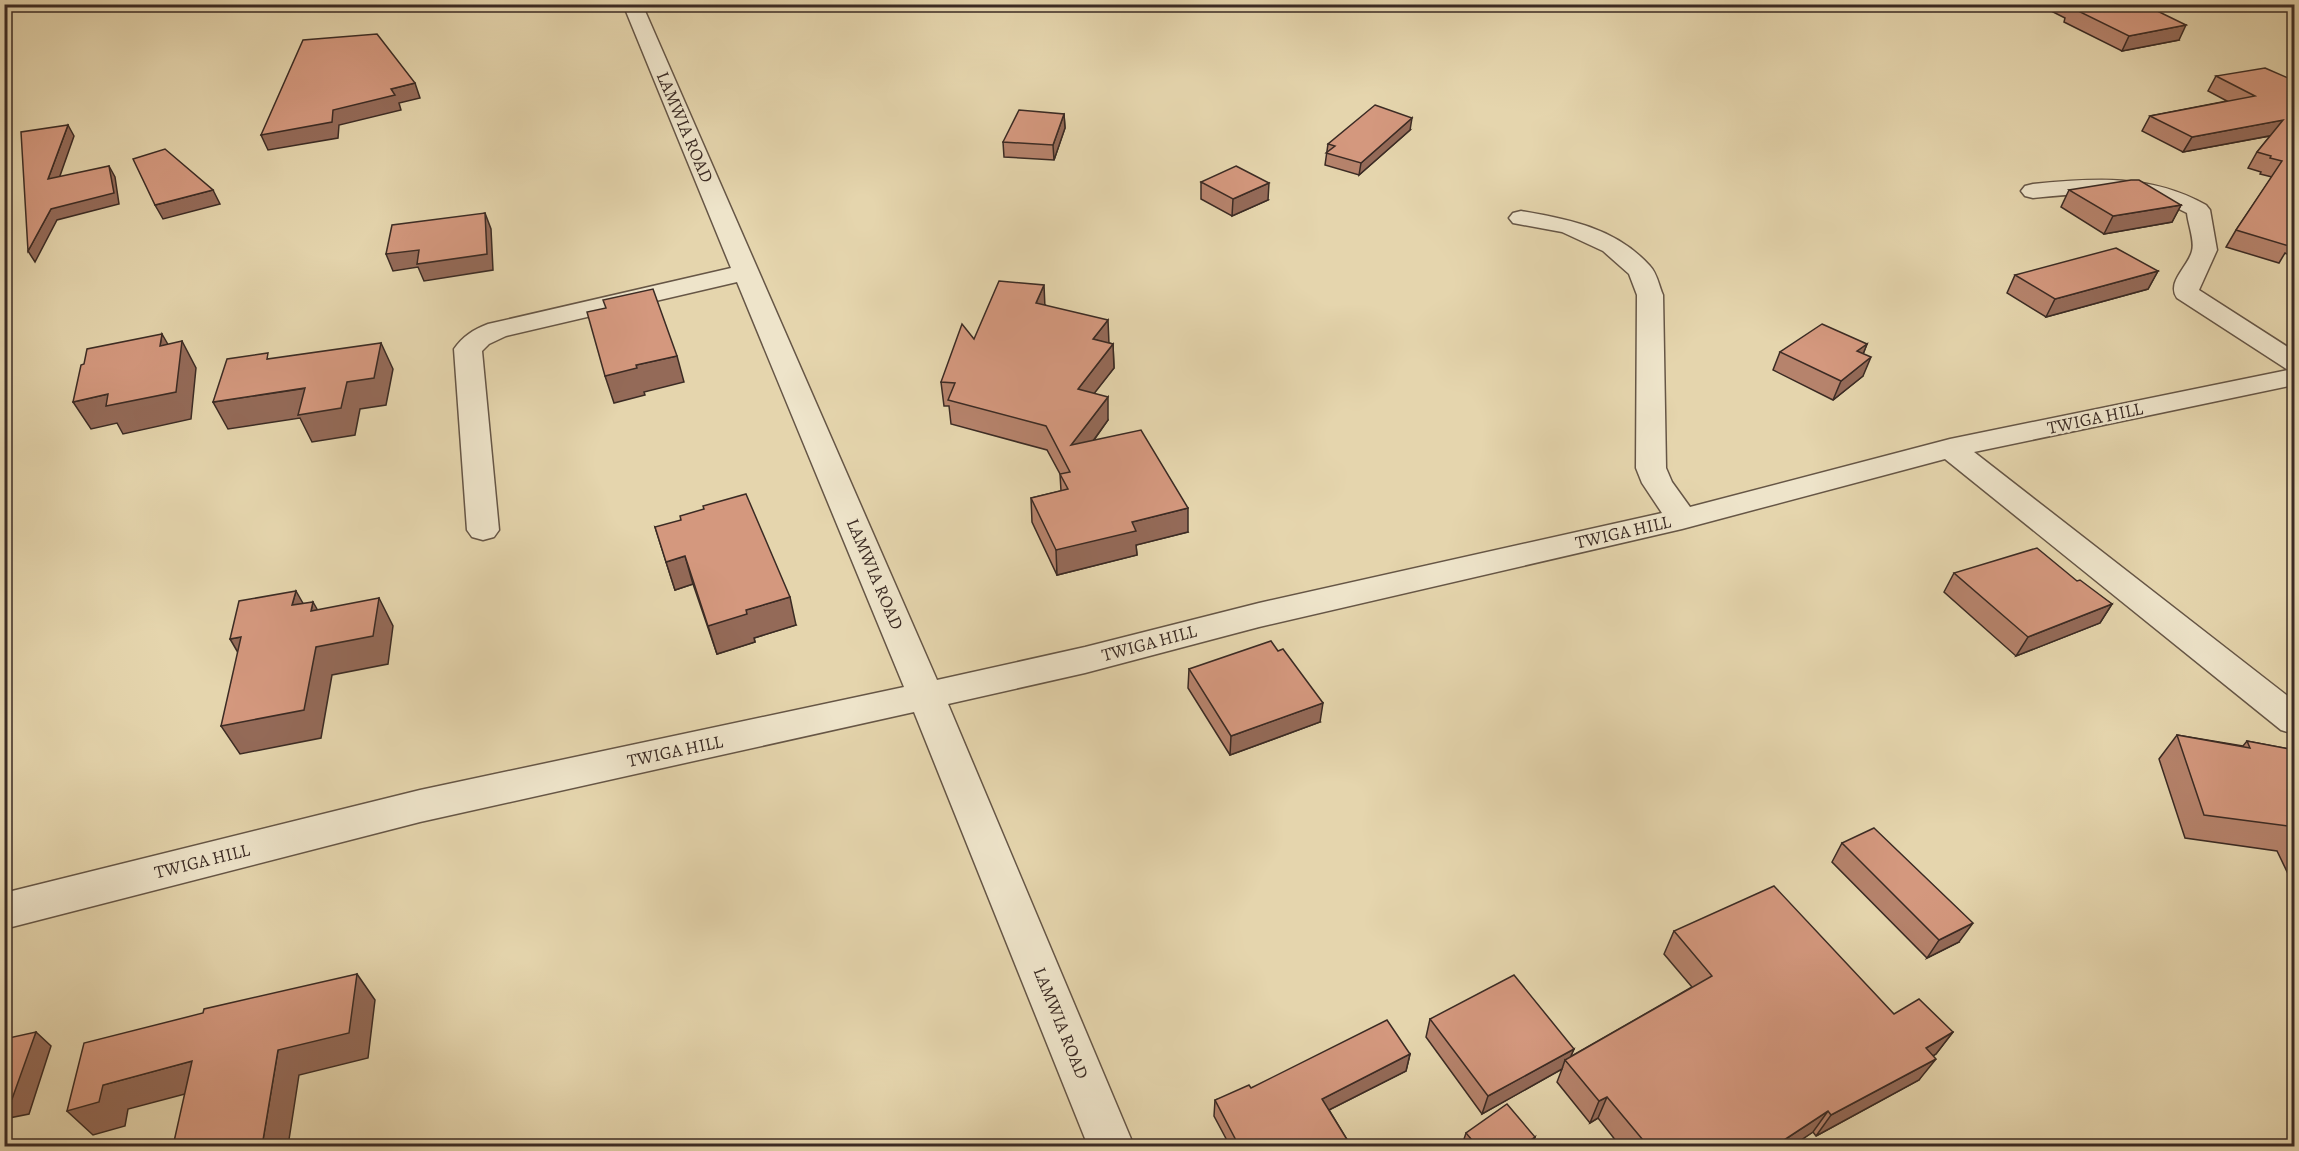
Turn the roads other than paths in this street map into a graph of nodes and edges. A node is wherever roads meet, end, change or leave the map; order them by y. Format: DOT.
graph roads {
  1 [pos="632,4"];
  2 [pos="2033,191"];
  3 [pos="1521,218"];
  4 [pos="746,272"];
  5 [pos="2295,363"];
  6 [pos="2295,376"];
  7 [pos="1950,448"];
  8 [pos="1682,519"];
  9 [pos="483,530"];
  10 [pos="926,696"];
  11 [pos="2295,720"];
  12 [pos="4,911"];
  13 [pos="1111,1146"];
  1 -- 4 [label="street, LAMWIA ROAD"];
  2 -- 5 [label="street"];
  3 -- 8 [label="street"];
  4 -- 9 [label="street"];
  4 -- 10 [label="street, LAMWIA ROAD"];
  6 -- 7 [label="street, TWIGA HILL"];
  7 -- 8 [label="street, TWIGA HILL"];
  7 -- 11 [label="street"];
  8 -- 10 [label="street, TWIGA HILL"];
  10 -- 12 [label="street, TWIGA HILL"];
  10 -- 13 [label="street, LAMWIA ROAD"];
}
